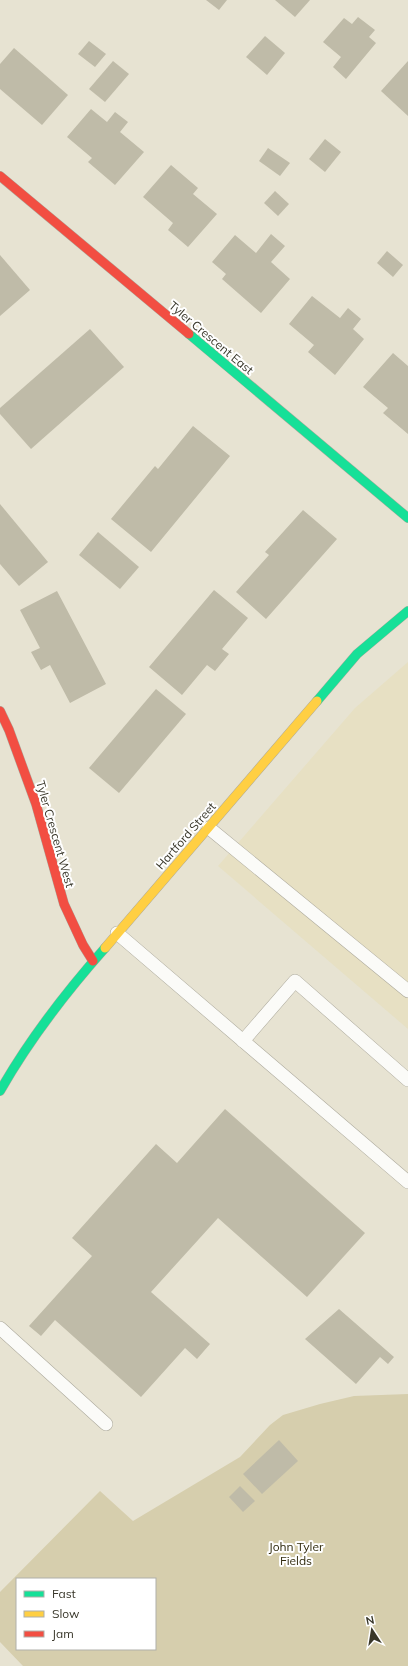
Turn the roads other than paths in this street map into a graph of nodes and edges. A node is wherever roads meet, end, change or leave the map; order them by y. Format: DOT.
graph roads {
  1 [pos="0,176"];
  2 [pos="408,518"];
  3 [pos="408,611"];
  4 [pos="0,711"];
  5 [pos="209,828"];
  6 [pos="117,933"];
  7 [pos="93,961"];
  8 [pos="408,991"];
  9 [pos="243,1041"];
  10 [pos="408,1080"];
  11 [pos="0,1091"];
  12 [pos="408,1182"];
  13 [pos="0,1328"];
  14 [pos="106,1424"];
  1 -- 2 [label="street, Tyler Crescent East"];
  3 -- 5 [label="street, Hartford Street"];
  4 -- 7 [label="street, Tyler Crescent West"];
  5 -- 6 [label="street, Hartford Street"];
  5 -- 8 [label="lane"];
  6 -- 7 [label="street, Hartford Street"];
  6 -- 9 [label="lane"];
  7 -- 11 [label="street, Hartford Street"];
  9 -- 10 [label="lane"];
  9 -- 12 [label="lane"];
  13 -- 14 [label="lane"];
}
